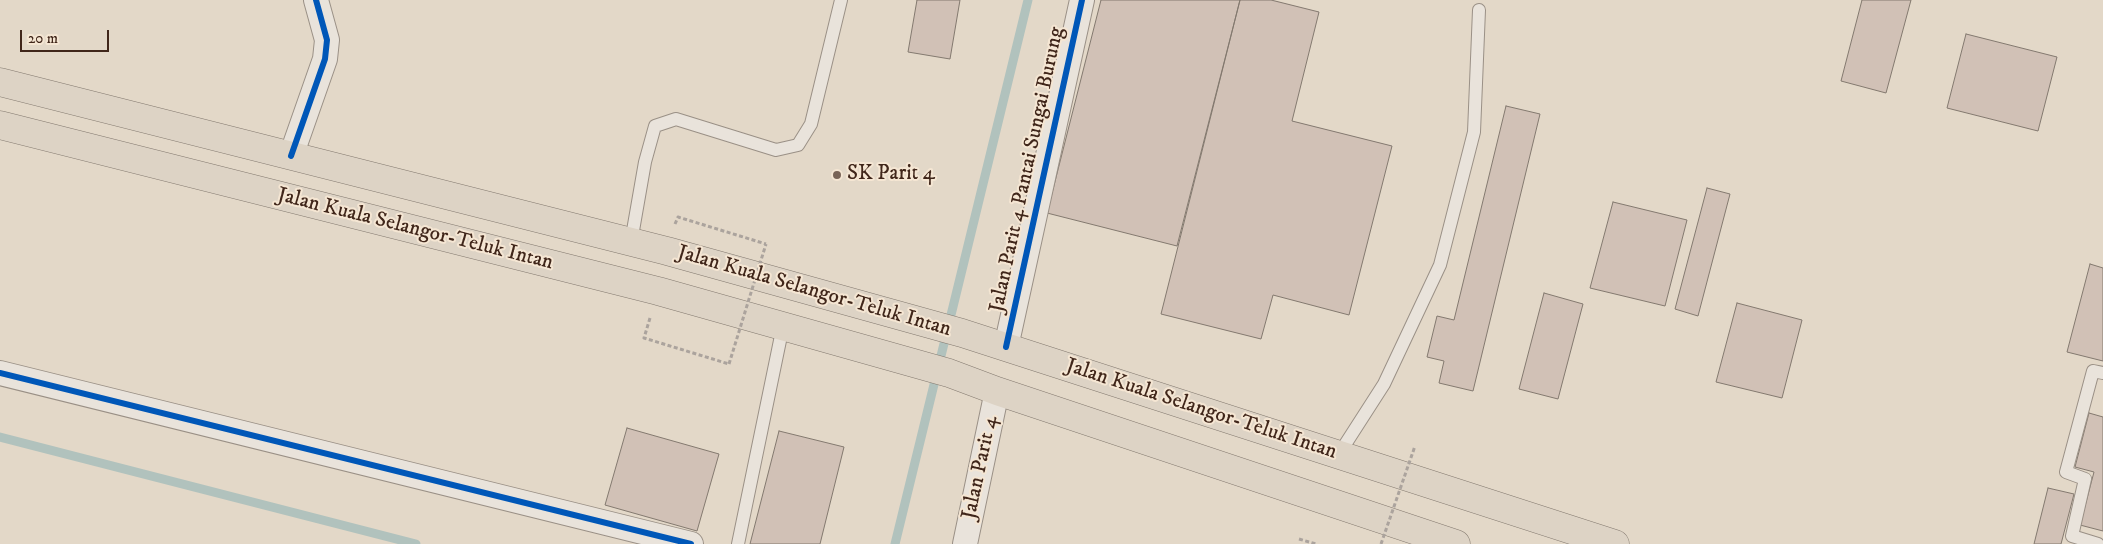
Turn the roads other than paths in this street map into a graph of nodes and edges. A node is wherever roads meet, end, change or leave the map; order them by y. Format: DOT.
graph roads {
  1 [pos="316,0"];
  2 [pos="841,0"];
  3 [pos="1082,0"];
  4 [pos="1479,10"];
  5 [pos="0,82"];
  6 [pos="0,124"];
  7 [pos="291,156"];
  8 [pos="631,242"];
  9 [pos="783,326"];
  10 [pos="1006,347"];
  11 [pos="0,373"];
  12 [pos="2103,373"];
  13 [pos="997,391"];
  14 [pos="1339,454"];
  15 [pos="691,544"];
  16 [pos="738,544"];
  17 [pos="965,544"];
  18 [pos="1456,544"];
  19 [pos="1615,544"];
  20 [pos="2098,544"];
  1 -- 7 [label="street"];
  2 -- 8 [label="lane"];
  3 -- 10 [label="street, Jalan Parit 4 Pantai Sungai Burung"];
  4 -- 14 [label="lane"];
  5 -- 7 [label="highway, Jalan Kuala Selangor-Teluk Intan"];
  6 -- 9 [label="highway, Jalan Kuala Selangor-Teluk Intan"];
  7 -- 8 [label="highway, Jalan Kuala Selangor-Teluk Intan"];
  8 -- 10 [label="highway, Jalan Kuala Selangor-Teluk Intan"];
  9 -- 13 [label="highway, Jalan Kuala Selangor-Teluk Intan"];
  9 -- 16 [label="lane"];
  10 -- 14 [label="highway, Jalan Kuala Selangor-Teluk Intan"];
  11 -- 15 [label="street"];
  12 -- 20 [label="lane"];
  13 -- 17 [label="street, Jalan Parit 4"];
  13 -- 18 [label="highway, Jalan Kuala Selangor-Teluk Intan"];
  14 -- 19 [label="highway, Jalan Kuala Selangor-Teluk Intan"];
}
